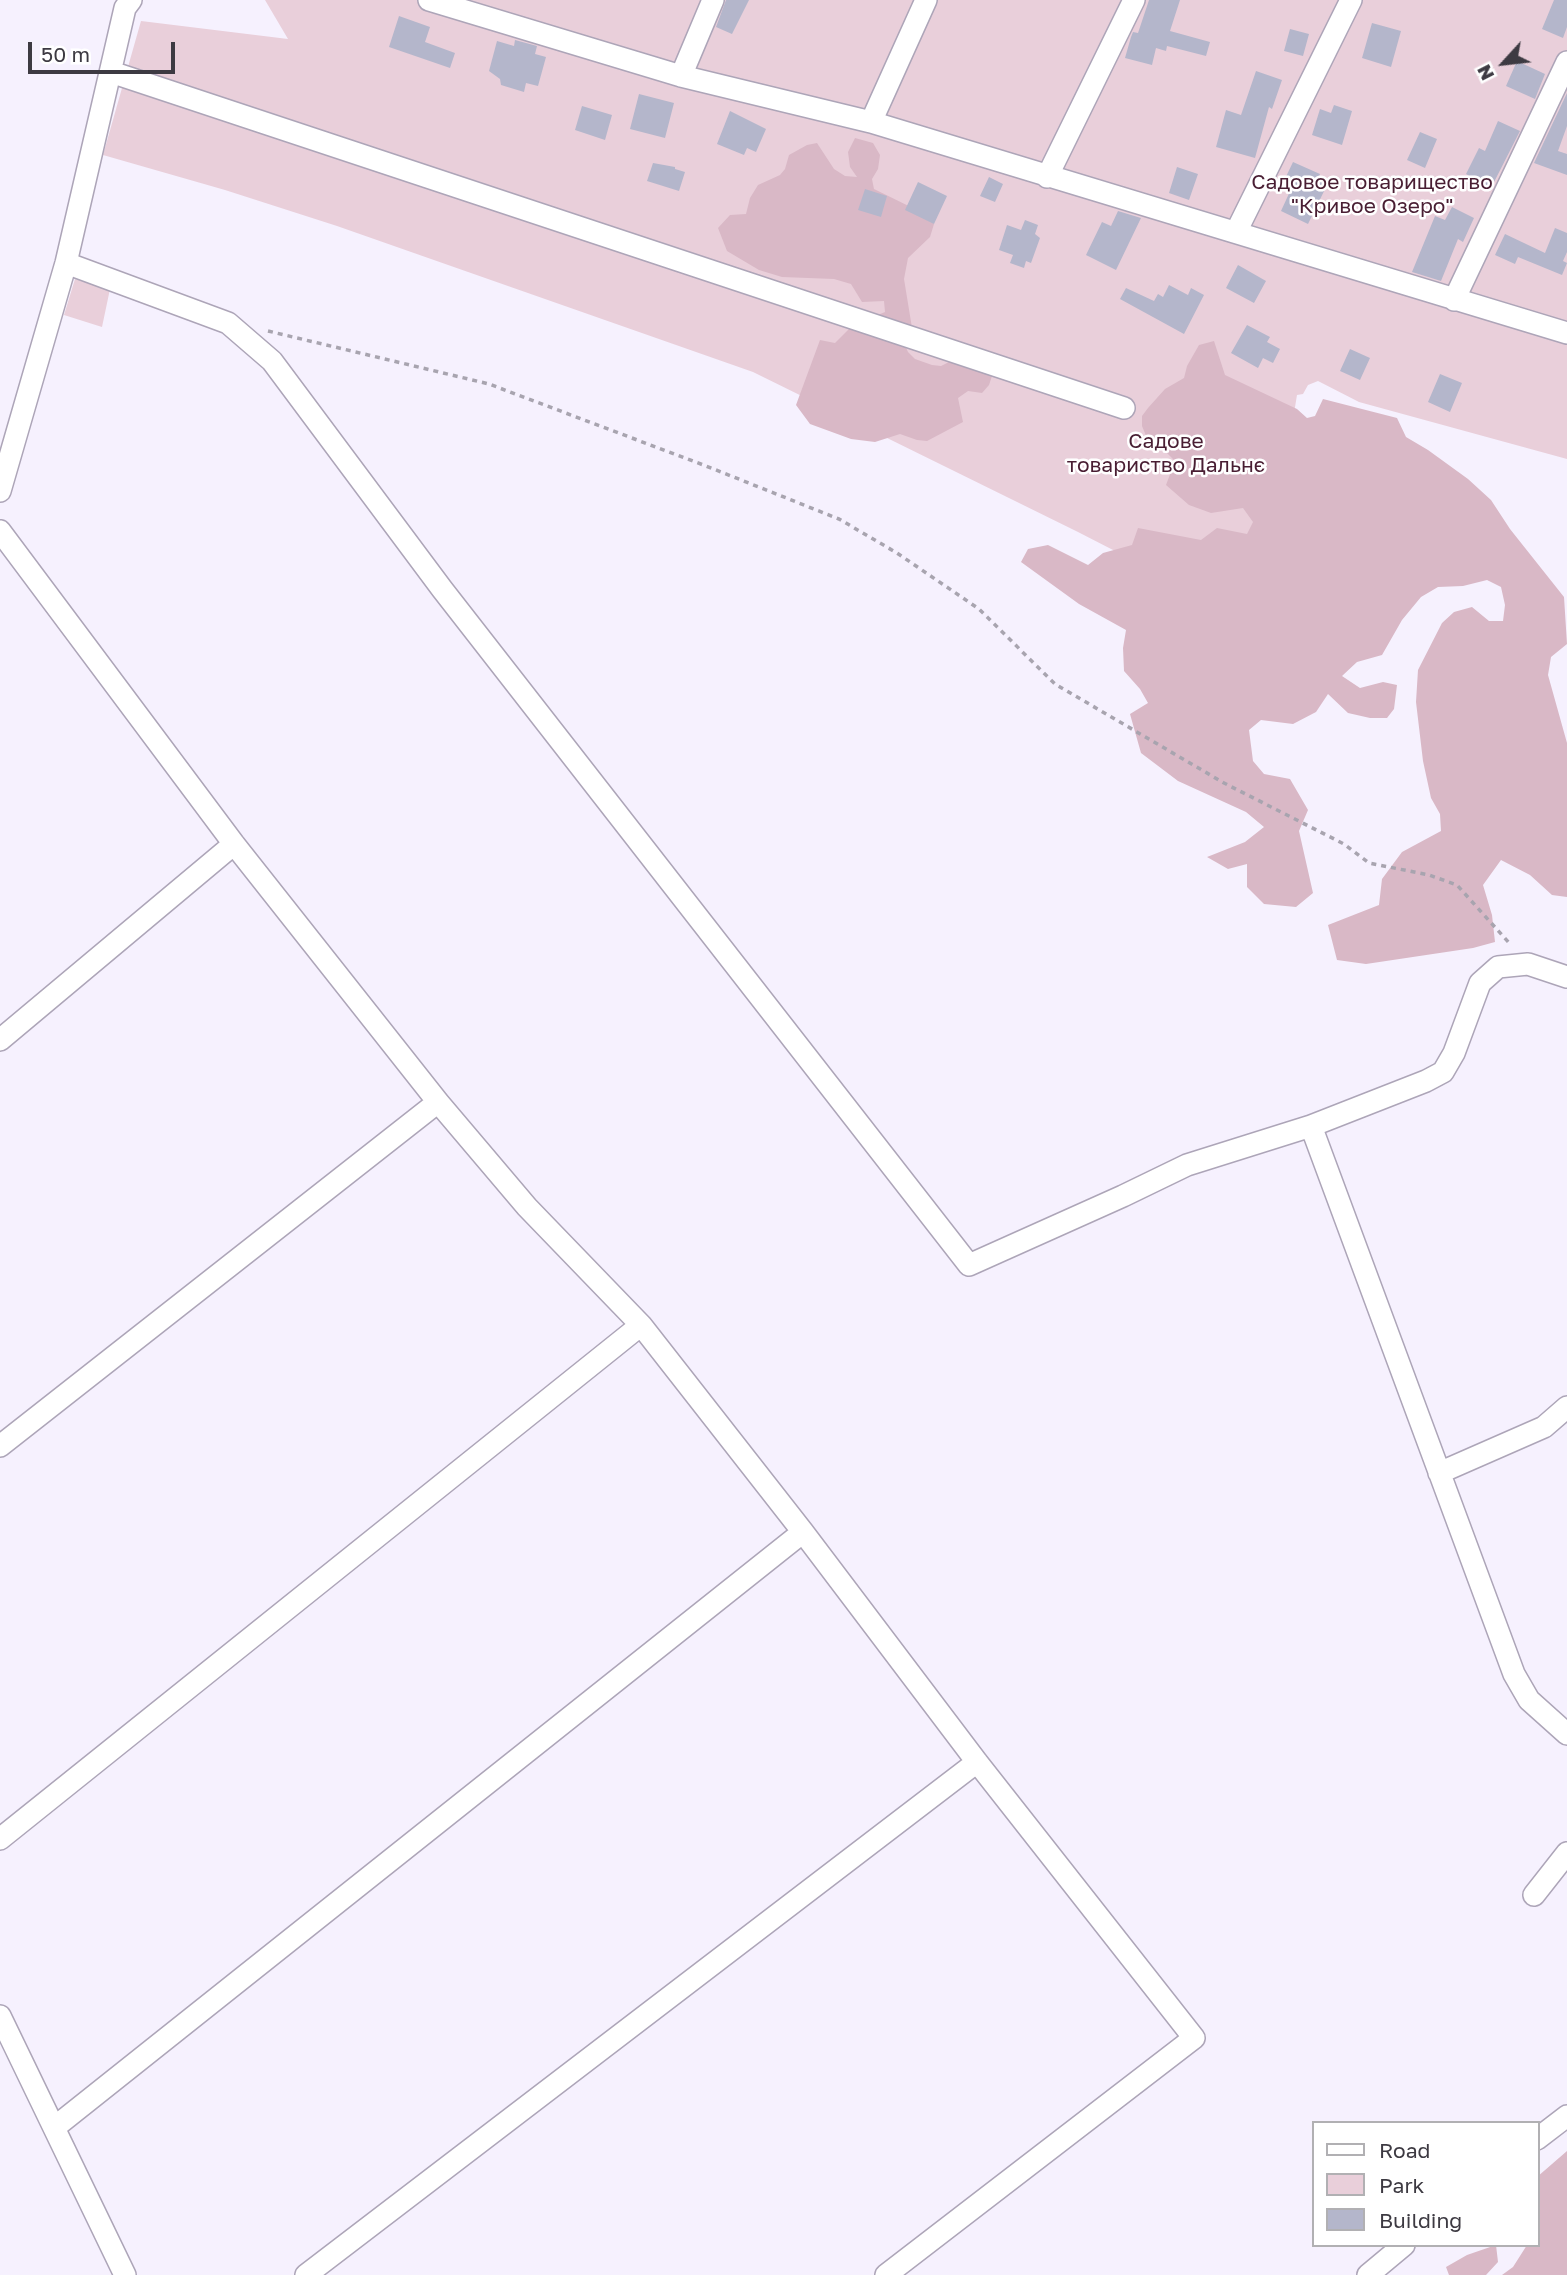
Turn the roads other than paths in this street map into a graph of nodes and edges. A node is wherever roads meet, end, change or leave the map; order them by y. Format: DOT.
graph roads {
  1 [pos="131,0"];
  2 [pos="429,0"];
  3 [pos="713,0"];
  4 [pos="926,0"];
  5 [pos="1134,0"];
  6 [pos="1351,0"];
  7 [pos="1567,62"];
  8 [pos="111,72"];
  9 [pos="681,76"];
  10 [pos="871,122"];
  11 [pos="1047,177"];
  12 [pos="1236,232"];
  13 [pos="66,263"];
  14 [pos="1454,300"];
  15 [pos="1567,333"];
  16 [pos="1124,408"];
  17 [pos="0,491"];
  18 [pos="0,531"];
  19 [pos="234,844"];
  20 [pos="1567,977"];
  21 [pos="0,1040"];
  22 [pos="438,1102"];
  23 [pos="1311,1126"];
  24 [pos="641,1325"];
  25 [pos="1567,1407"];
  26 [pos="0,1446"];
  27 [pos="1439,1472"];
  28 [pos="803,1532"];
  29 [pos="1567,1734"];
  30 [pos="977,1762"];
  31 [pos="0,1839"];
  32 [pos="1567,1853"];
  33 [pos="1534,1895"];
  34 [pos="0,2015"];
  35 [pos="1567,2116"];
  36 [pos="55,2127"];
  37 [pos="1539,2137"];
  38 [pos="1402,2247"];
  39 [pos="125,2275"];
  40 [pos="306,2275"];
  41 [pos="886,2275"];
  42 [pos="1368,2275"];
  1 -- 8 [label="street"];
  2 -- 9 [label="street"];
  3 -- 9 [label="street"];
  4 -- 10 [label="street"];
  5 -- 11 [label="street"];
  6 -- 12 [label="street"];
  7 -- 14 [label="street"];
  8 -- 13 [label="street"];
  8 -- 16 [label="street"];
  9 -- 10 [label="street"];
  10 -- 11 [label="street"];
  11 -- 12 [label="street"];
  12 -- 14 [label="street"];
  13 -- 17 [label="street"];
  13 -- 23 [label="street"];
  14 -- 15 [label="street"];
  18 -- 19 [label="street"];
  19 -- 21 [label="street"];
  19 -- 22 [label="street"];
  20 -- 23 [label="street"];
  22 -- 24 [label="street"];
  22 -- 26 [label="street"];
  23 -- 27 [label="street"];
  24 -- 28 [label="street"];
  24 -- 31 [label="street"];
  25 -- 27 [label="street"];
  27 -- 29 [label="street"];
  28 -- 30 [label="street"];
  28 -- 36 [label="street"];
  30 -- 40 [label="street"];
  30 -- 41 [label="street"];
  32 -- 33 [label="street"];
  34 -- 36 [label="street"];
  35 -- 37 [label="street"];
  36 -- 39 [label="street"];
  38 -- 42 [label="street"];
}
